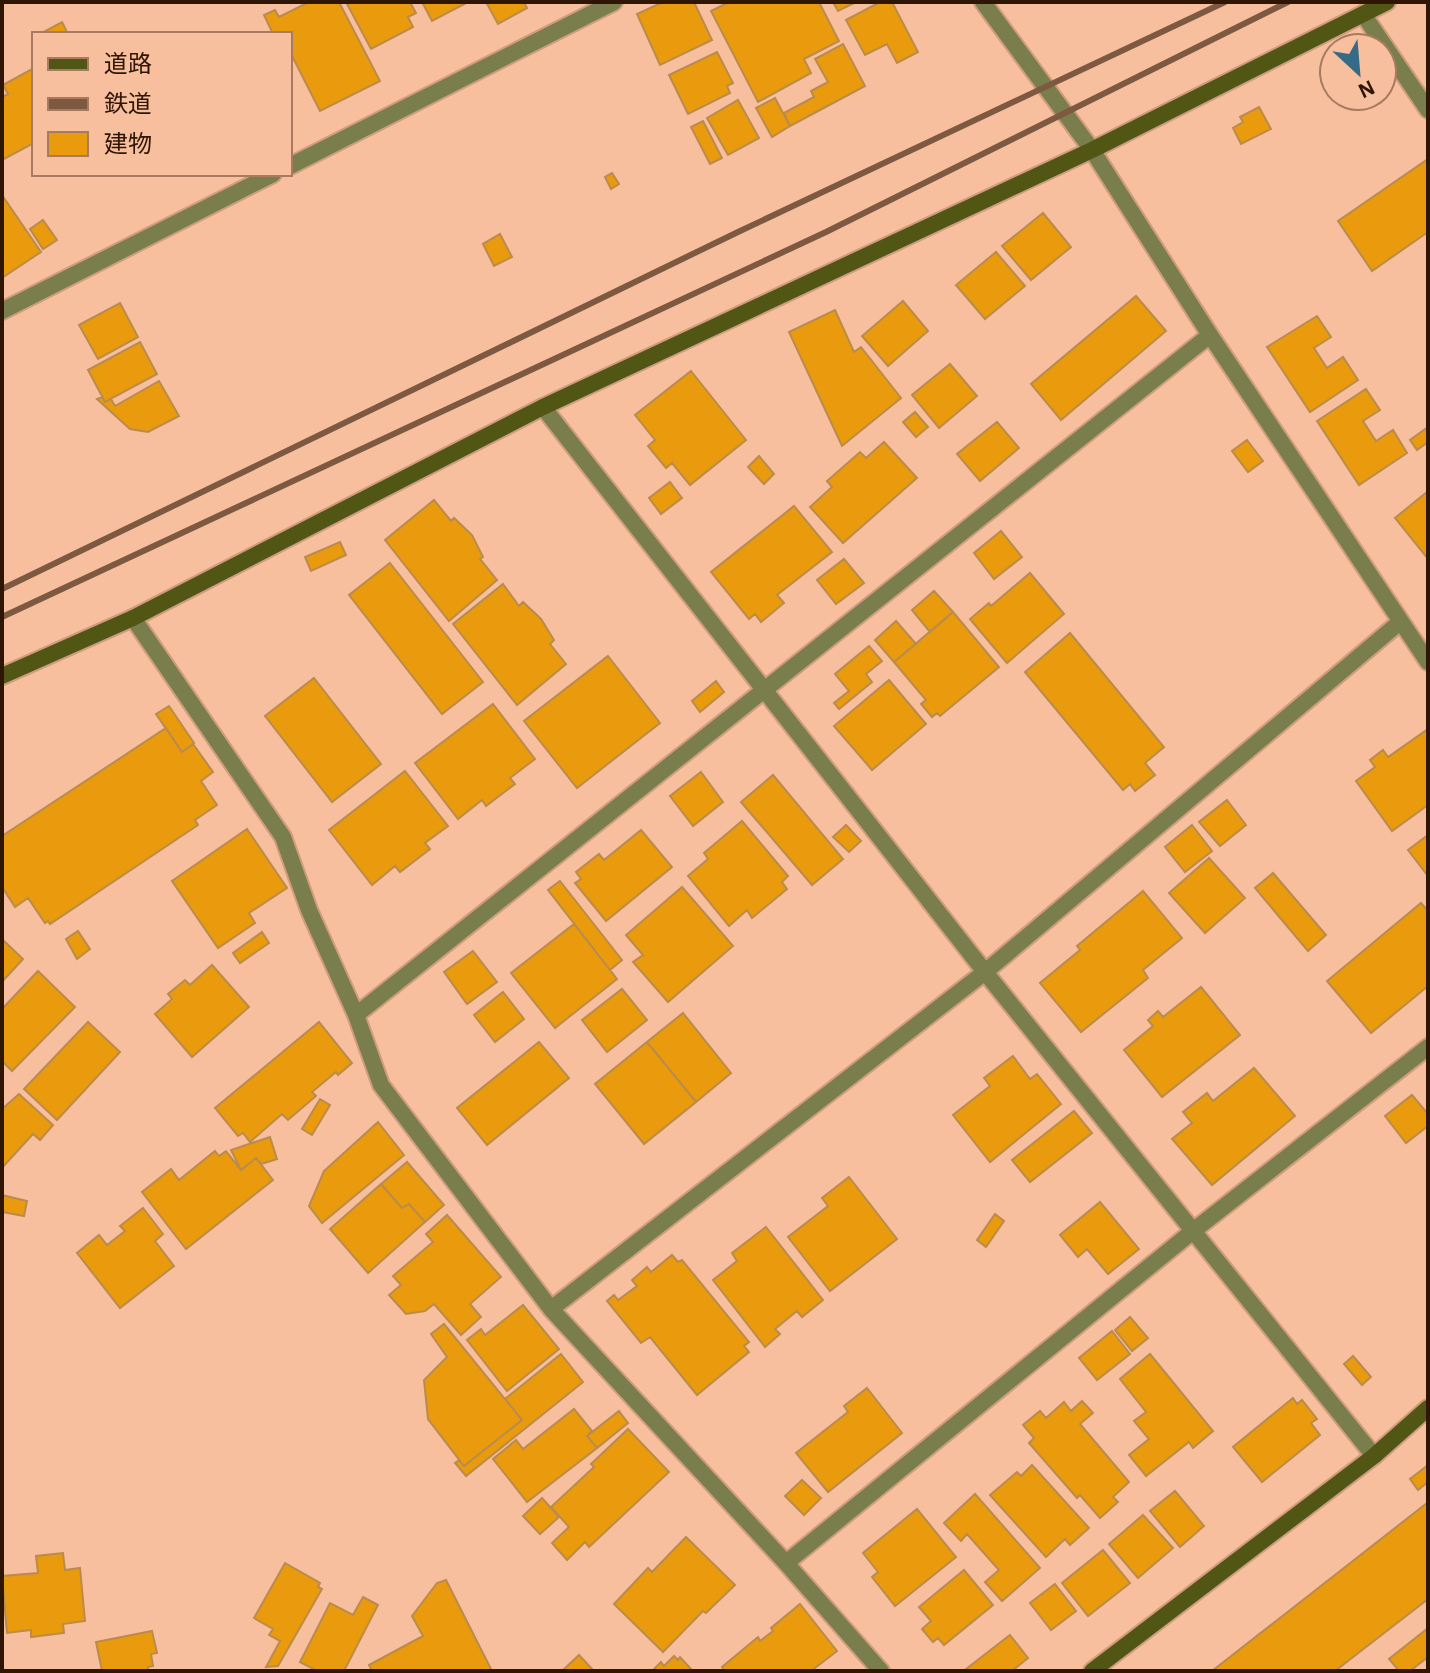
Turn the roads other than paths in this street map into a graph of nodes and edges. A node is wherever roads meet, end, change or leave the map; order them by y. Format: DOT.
graph roads {
  1 [pos="614,2"];
  2 [pos="983,2"];
  3 [pos="1387,2"];
  4 [pos="1363,14"];
  5 [pos="1428,110"];
  6 [pos="1092,150"];
  7 [pos="292,165"];
  8 [pos="269,176"];
  9 [pos="2,311"];
  10 [pos="1210,335"];
  11 [pos="543,407"];
  12 [pos="133,618"];
  13 [pos="1400,622"];
  14 [pos="1428,662"];
  15 [pos="2,676"];
  16 [pos="764,689"];
  17 [pos="985,972"];
  18 [pos="356,1015"];
  19 [pos="1428,1047"];
  20 [pos="1193,1231"];
  21 [pos="551,1309"];
  22 [pos="1428,1408"];
  23 [pos="1374,1456"];
  24 [pos="786,1563"];
  25 [pos="881,1671"];
  26 [pos="1092,1671"];
  1 -- 7 [label="street"];
  2 -- 6 [label="street"];
  3 -- 4 [label="street"];
  4 -- 5 [label="street"];
  4 -- 6 [label="street"];
  6 -- 10 [label="street"];
  6 -- 11 [label="street"];
  8 -- 9 [label="street"];
  10 -- 13 [label="street"];
  10 -- 16 [label="street"];
  11 -- 12 [label="street"];
  11 -- 16 [label="street"];
  12 -- 15 [label="street"];
  12 -- 18 [label="street"];
  13 -- 14 [label="street"];
  13 -- 17 [label="street"];
  16 -- 17 [label="street"];
  16 -- 18 [label="street"];
  17 -- 20 [label="street"];
  17 -- 21 [label="street"];
  18 -- 21 [label="street"];
  19 -- 20 [label="street"];
  20 -- 23 [label="street"];
  20 -- 24 [label="street"];
  21 -- 24 [label="street"];
  22 -- 23 [label="street"];
  23 -- 26 [label="street"];
  24 -- 25 [label="street"];
}
